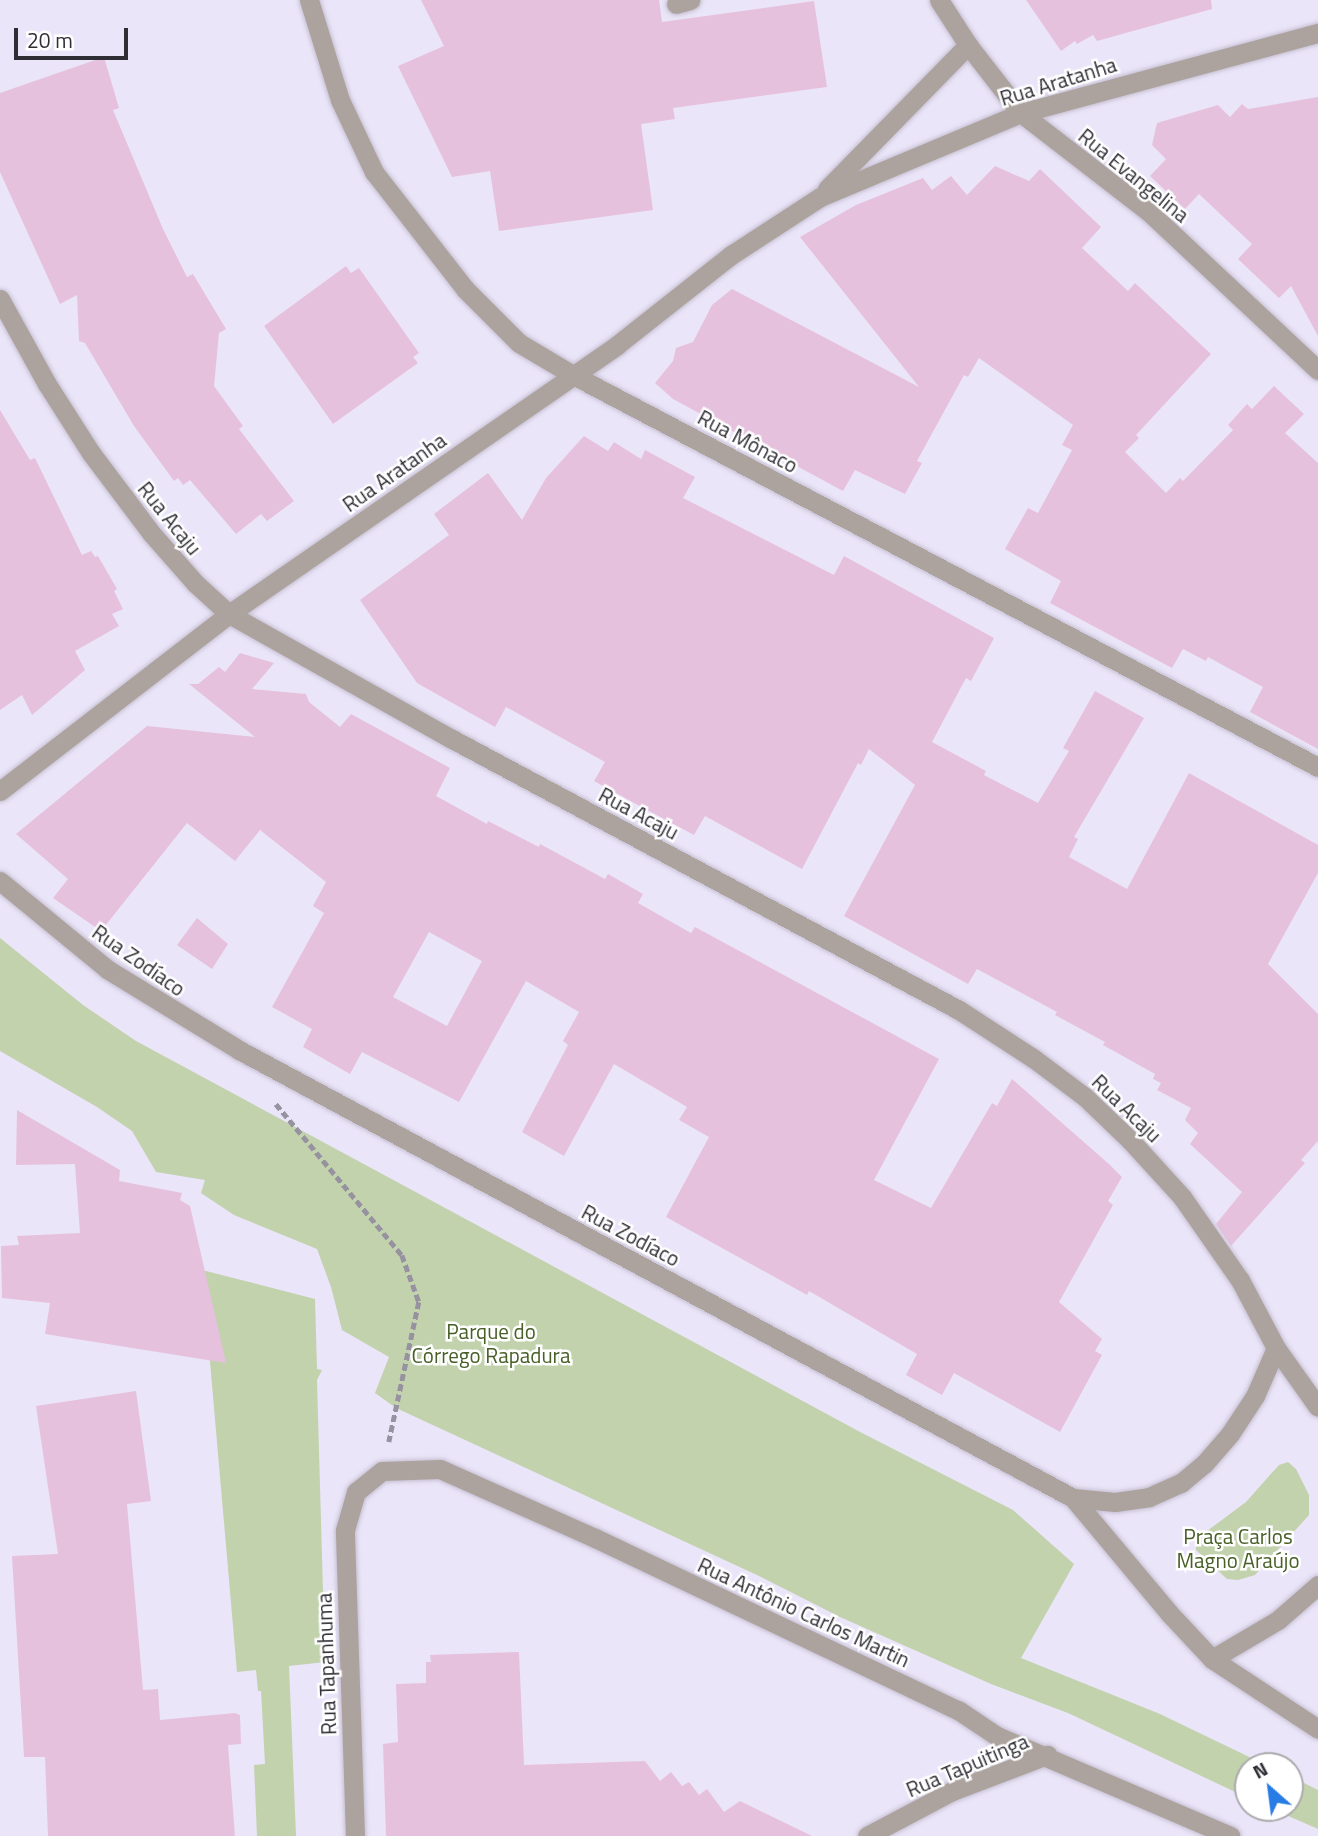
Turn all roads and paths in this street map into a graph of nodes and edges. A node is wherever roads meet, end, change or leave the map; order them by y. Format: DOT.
graph roads {
  1 [pos="309,0"];
  2 [pos="939,0"];
  3 [pos="1318,33"];
  4 [pos="968,45"];
  5 [pos="1021,113"];
  6 [pos="820,197"];
  7 [pos="0,299"];
  8 [pos="1318,370"];
  9 [pos="573,375"];
  10 [pos="229,614"];
  11 [pos="1318,767"];
  12 [pos="0,791"];
  13 [pos="0,881"];
  14 [pos="275,1102"];
  15 [pos="1276,1348"];
  16 [pos="1318,1407"];
  17 [pos="382,1471"];
  18 [pos="1073,1497"];
  19 [pos="1318,1586"];
  20 [pos="1212,1659"];
  21 [pos="1318,1729"];
  22 [pos="1047,1755"];
  23 [pos="355,1836"];
  24 [pos="867,1836"];
  25 [pos="1230,1836"];
  1 -- 9 [label="street, Rua Mônaco"];
  2 -- 4 [label="street, Rua Evangelina"];
  3 -- 5 [label="street, Rua Aratanha"];
  4 -- 5 [label="street, Rua Evangelina"];
  4 -- 6 [label="street, Rua Aratanha"];
  5 -- 6 [label="street, Rua Aratanha"];
  5 -- 8 [label="street, Rua Evangelina"];
  6 -- 9 [label="street, Rua Aratanha"];
  7 -- 10 [label="street, Rua Acaju"];
  9 -- 10 [label="street, Rua Aratanha"];
  9 -- 11 [label="street, Rua Mônaco"];
  10 -- 12 [label="street, Rua Aratanha"];
  10 -- 15 [label="street, Rua Acaju"];
  13 -- 18 [label="street, Rua Zodíaco"];
  14 -- 17 [label="path"];
  15 -- 16 [label="street, Rua Acaju"];
  15 -- 18 [label="street"];
  17 -- 22 [label="street, Rua Antônio Carlos Martin"];
  17 -- 23 [label="street, Rua Tapanhuma"];
  18 -- 20 [label="street, Rua Zodíaco"];
  19 -- 20 [label="street"];
  20 -- 21 [label="street, Rua Zodíaco"];
  22 -- 24 [label="street, Rua Tapuitinga"];
  22 -- 25 [label="street, Rua Antônio Carlos Martin"];
}
